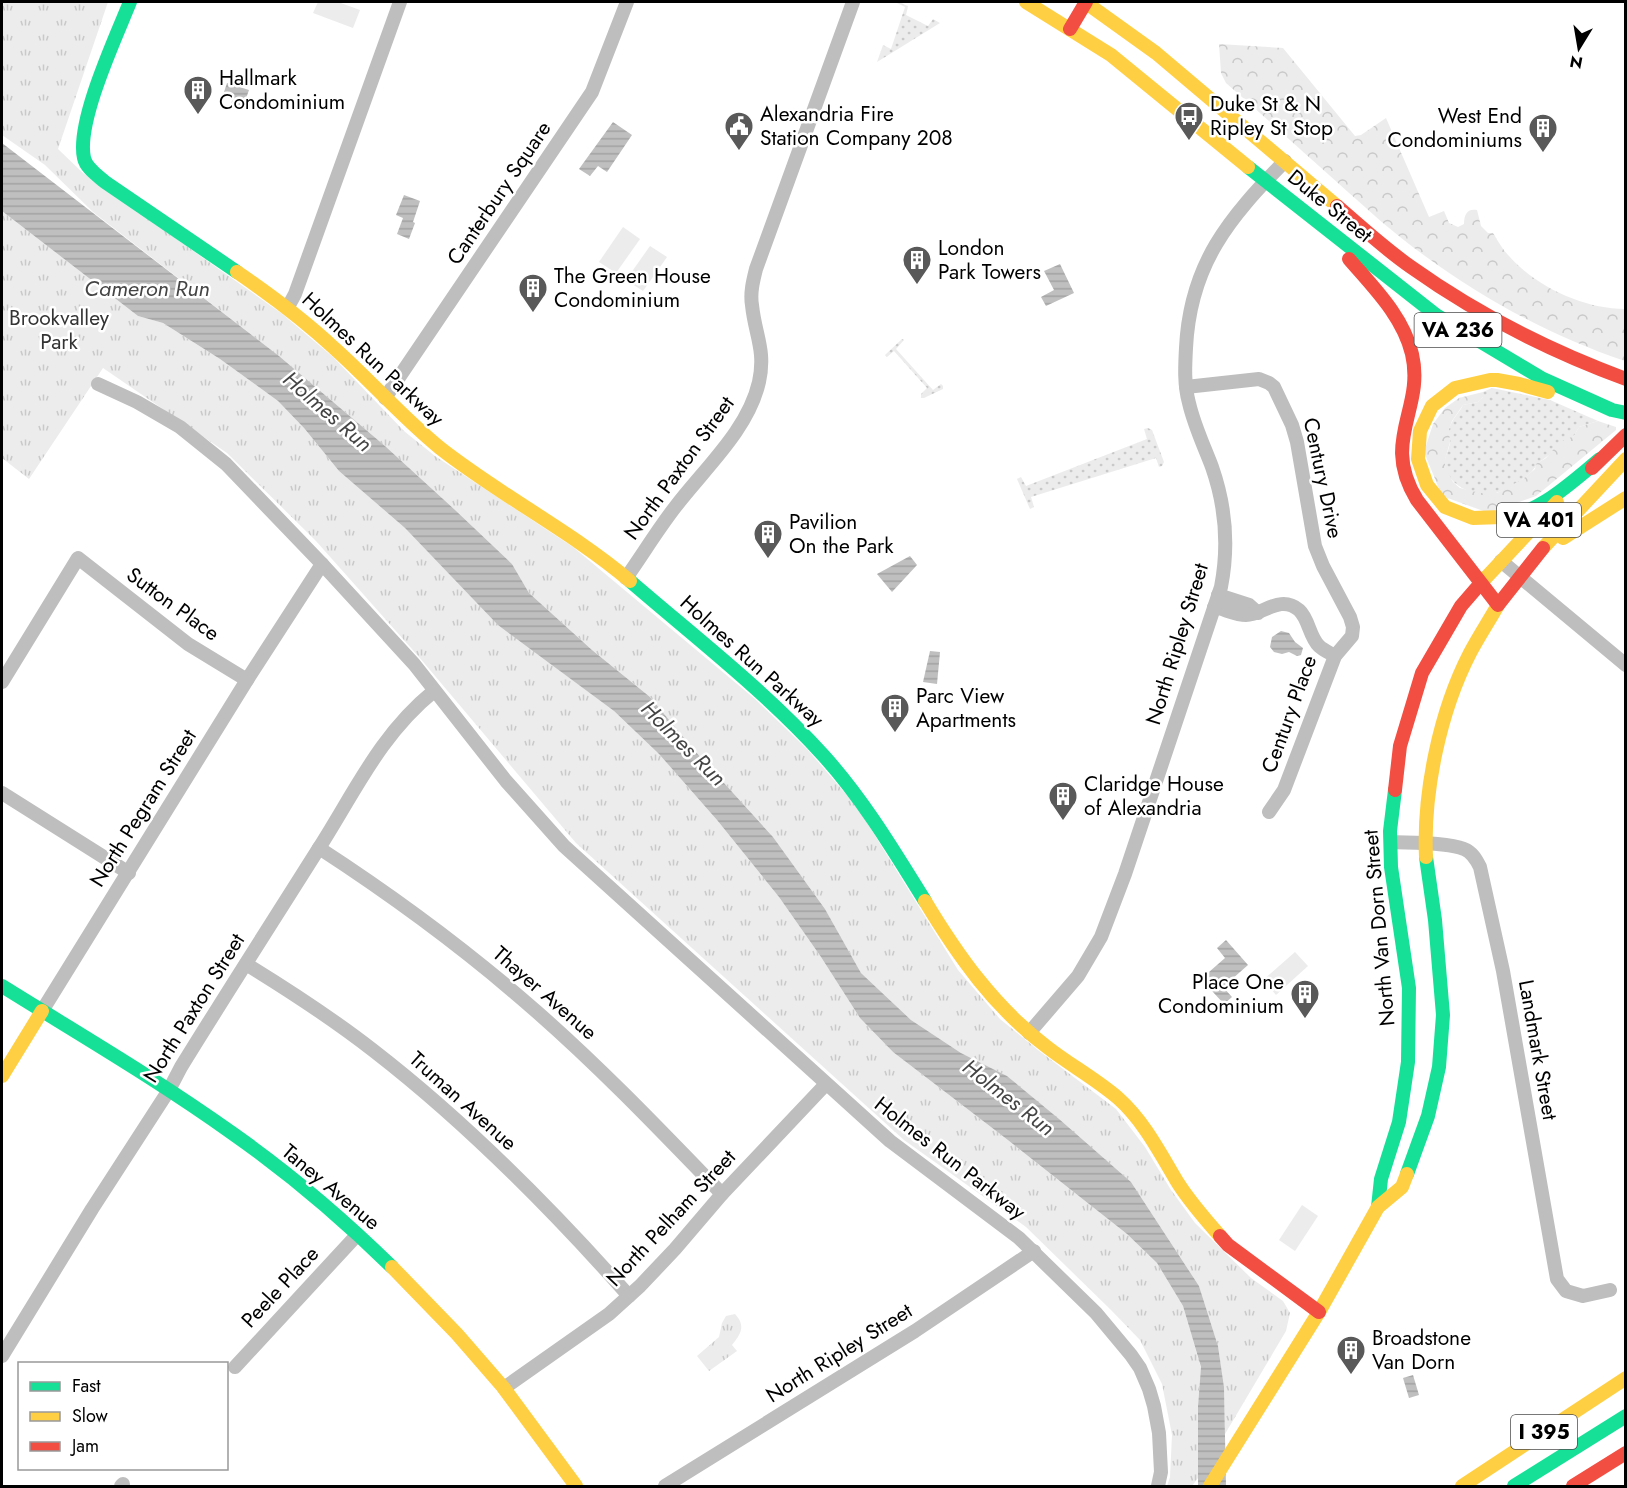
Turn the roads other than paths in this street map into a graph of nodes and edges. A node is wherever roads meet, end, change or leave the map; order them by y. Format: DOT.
graph roads {
  1 [pos="130,2"];
  2 [pos="400,2"];
  3 [pos="627,2"];
  4 [pos="853,2"];
  5 [pos="1026,2"];
  6 [pos="1086,2"];
  7 [pos="1070,29"];
  8 [pos="1285,161"];
  9 [pos="1265,181"];
  10 [pos="1320,224"];
  11 [pos="288,307"];
  12 [pos="1626,379"];
  13 [pos="98,384"];
  14 [pos="1186,387"];
  15 [pos="385,398"];
  16 [pos="1619,411"];
  17 [pos="1623,437"];
  18 [pos="1600,459"];
  19 [pos="1626,459"];
  20 [pos="1626,498"];
  21 [pos="1539,552"];
  22 [pos="1501,561"];
  23 [pos="322,564"];
  24 [pos="1520,577"];
  25 [pos="626,578"];
  26 [pos="1480,584"];
  27 [pos="1216,601"];
  28 [pos="1498,605"];
  29 [pos="1335,656"];
  30 [pos="1626,665"];
  31 [pos="247,680"];
  32 [pos="2,682"];
  33 [pos="434,691"];
  34 [pos="2,793"];
  35 [pos="1269,812"];
  36 [pos="1390,842"];
  37 [pos="1426,844"];
  38 [pos="319,848"];
  39 [pos="129,873"];
  40 [pos="246,964"];
  41 [pos="2,986"];
  42 [pos="42,1011"];
  43 [pos="1029,1033"];
  44 [pos="2,1076"];
  45 [pos="826,1084"];
  46 [pos="169,1090"];
  47 [pos="722,1194"];
  48 [pos="1378,1207"];
  49 [pos="357,1235"];
  50 [pos="1034,1251"];
  51 [pos="1610,1290"];
  52 [pos="629,1296"];
  53 [pos="1319,1312"];
  54 [pos="2,1356"];
  55 [pos="235,1367"];
  56 [pos="1626,1378"];
  57 [pos="504,1388"];
  58 [pos="1626,1416"];
  59 [pos="1626,1453"];
  60 [pos="576,1486"];
  61 [pos="665,1486"];
  62 [pos="1158,1486"];
  63 [pos="1210,1486"];
  64 [pos="1462,1486"];
  65 [pos="1514,1486"];
  66 [pos="1573,1486"];
  1 -- 11 [label="main road, Holmes Run Parkway"];
  2 -- 11 [label="street"];
  3 -- 15 [label="street, Canterbury Square"];
  4 -- 25 [label="street, North Paxton Street"];
  5 -- 7 [label="main road, Duke Street / VA 236"];
  6 -- 7 [label="main road"];
  6 -- 8 [label="main road, Duke Street / VA 236"];
  7 -- 9 [label="main road, Duke Street / VA 236"];
  8 -- 9 [label="street, North Ripley Street"];
  8 -- 12 [label="main road, Duke Street / VA 236"];
  9 -- 10 [label="main road, Duke Street / VA 236"];
  9 -- 14 [label="street, North Ripley Street"];
  10 -- 16 [label="main road, Duke Street / VA 236"];
  10 -- 26 [label="main road"];
  11 -- 15 [label="main road, Holmes Run Parkway"];
  13 -- 23 [label="street, Holmes Run Parkway"];
  14 -- 27 [label="street, North Ripley Street"];
  14 -- 29 [label="street, Century Drive"];
  15 -- 25 [label="main road, Holmes Run Parkway"];
  16 -- 18 [label="main road"];
  17 -- 18 [label="main road, North Van Dorn Street / VA 401"];
  18 -- 22 [label="main road, North Van Dorn Street / VA 401"];
  19 -- 21 [label="main road, North Van Dorn Street / VA 401"];
  20 -- 21 [label="main road"];
  21 -- 24 [label="main road, North Van Dorn Street / VA 401"];
  22 -- 24 [label="street"];
  22 -- 26 [label="main road, North Van Dorn Street / VA 401"];
  23 -- 31 [label="street, North Pegram Street"];
  23 -- 33 [label="street, Holmes Run Parkway"];
  24 -- 28 [label="main road, North Van Dorn Street / VA 401"];
  24 -- 30 [label="street"];
  25 -- 43 [label="main road, Holmes Run Parkway"];
  26 -- 28 [label="main road"];
  26 -- 36 [label="main road, North Van Dorn Street / VA 401"];
  27 -- 29 [label="street, Century Place"];
  27 -- 43 [label="street, North Ripley Street"];
  28 -- 37 [label="main road, North Van Dorn Street / VA 401"];
  29 -- 35 [label="street, Century Place"];
  31 -- 32 [label="street, Sutton Place"];
  31 -- 39 [label="street, North Pegram Street"];
  33 -- 38 [label="street, North Paxton Street"];
  33 -- 45 [label="street, Holmes Run Parkway"];
  34 -- 39 [label="street"];
  36 -- 37 [label="street, Landmark Street"];
  36 -- 48 [label="main road, North Van Dorn Street / VA 401"];
  37 -- 48 [label="main road, North Van Dorn Street / VA 401"];
  37 -- 51 [label="street, Landmark Street"];
  38 -- 40 [label="street, North Paxton Street"];
  38 -- 47 [label="street, Thayer Avenue"];
  39 -- 42 [label="street, North Pegram Street"];
  40 -- 46 [label="street, North Paxton Street"];
  40 -- 52 [label="street, Truman Avenue"];
  41 -- 42 [label="main road, Taney Avenue"];
  42 -- 44 [label="main road, North Pegram Street"];
  42 -- 46 [label="main road, Taney Avenue"];
  43 -- 53 [label="main road, Holmes Run Parkway"];
  45 -- 47 [label="street, North Pelham Street"];
  45 -- 50 [label="street, Holmes Run Parkway"];
  46 -- 49 [label="main road, Taney Avenue"];
  46 -- 54 [label="street, North Paxton Street"];
  47 -- 52 [label="street, North Pelham Street"];
  48 -- 53 [label="main road, North Van Dorn Street / VA 401"];
  49 -- 55 [label="street, Peele Place"];
  49 -- 57 [label="main road, Taney Avenue"];
  50 -- 61 [label="street, North Ripley Street"];
  50 -- 62 [label="street, Holmes Run Parkway"];
  52 -- 57 [label="street, North Pelham Street"];
  53 -- 63 [label="main road, North Van Dorn Street / VA 401"];
  56 -- 64 [label="main road, I 395"];
  57 -- 60 [label="main road, Taney Avenue"];
  58 -- 65 [label="main road"];
  59 -- 66 [label="main road, I 395"];
}
